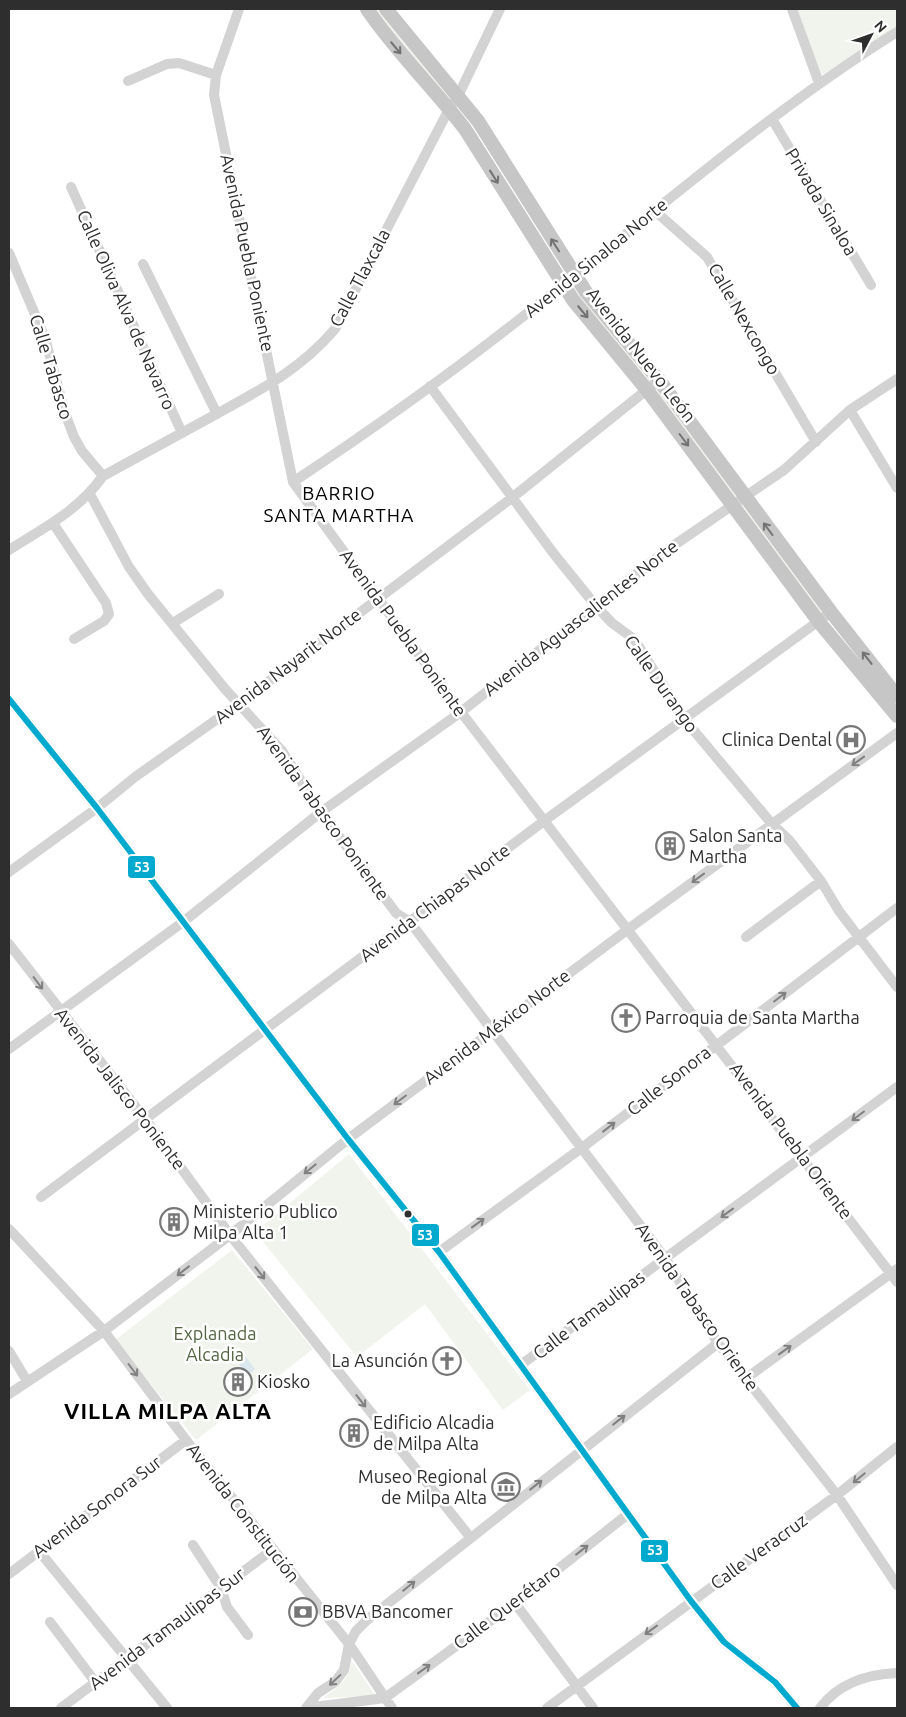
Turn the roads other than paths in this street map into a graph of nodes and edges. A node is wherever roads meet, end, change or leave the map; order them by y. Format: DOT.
graph roads {
  1 [pos="239,9"];
  2 [pos="367,9"];
  3 [pos="386,9"];
  4 [pos="500,9"];
  5 [pos="792,9"];
  6 [pos="897,32"];
  7 [pos="216,75"];
  8 [pos="128,81"];
  9 [pos="819,83"];
  10 [pos="458,96"];
  11 [pos="449,108"];
  12 [pos="772,119"];
  13 [pos="71,187"];
  14 [pos="655,211"];
  15 [pos="9,254"];
  16 [pos="142,264"];
  17 [pos="574,275"];
  18 [pos="562,285"];
  19 [pos="871,285"];
  20 [pos="897,379"];
  21 [pos="659,380"];
  22 [pos="274,383"];
  23 [pos="430,386"];
  24 [pos="647,390"];
  25 [pos="850,410"];
  26 [pos="217,414"];
  27 [pos="182,433"];
  28 [pos="816,442"];
  29 [pos="103,476"];
  30 [pos="293,482"];
  31 [pos="897,488"];
  32 [pos="90,494"];
  33 [pos="513,496"];
  34 [pos="739,502"];
  35 [pos="53,523"];
  36 [pos="9,550"];
  37 [pos="219,594"];
  38 [pos="377,599"];
  39 [pos="596,606"];
  40 [pos="831,612"];
  41 [pos="819,622"];
  42 [pos="173,623"];
  43 [pos="74,639"];
  44 [pos="897,696"];
  45 [pos="9,699"];
  46 [pos="240,703"];
  47 [pos="461,712"];
  48 [pos="897,716"];
  49 [pos="685,720"];
  50 [pos="897,733"];
  51 [pos="97,808"];
  52 [pos="321,812"];
  53 [pos="544,821"];
  54 [pos="772,824"];
  55 [pos="9,872"];
  56 [pos="821,881"];
  57 [pos="897,908"];
  58 [pos="183,922"];
  59 [pos="410,922"];
  60 [pos="627,930"];
  61 [pos="746,937"];
  62 [pos="860,938"];
  63 [pos="9,944"];
  64 [pos="897,987"];
  65 [pos="59,1010"];
  66 [pos="267,1030"];
  67 [pos="491,1032"];
  68 [pos="717,1044"];
  69 [pos="9,1048"];
  70 [pos="897,1087"];
  71 [pos="146,1120"];
  72 [pos="348,1139"];
  73 [pos="583,1147"];
  74 [pos="803,1157"];
  75 [pos="41,1197"];
  76 [pos="9,1229"];
  77 [pos="230,1235"];
  78 [pos="439,1252"];
  79 [pos="665,1258"];
  80 [pos="895,1275"];
  81 [pos="104,1332"];
  82 [pos="718,1343"];
  83 [pos="9,1351"];
  84 [pos="522,1364"];
  85 [pos="745,1378"];
  86 [pos="27,1381"];
  87 [pos="9,1394"];
  88 [pos="186,1440"];
  89 [pos="897,1447"];
  90 [pos="581,1450"];
  91 [pos="837,1496"];
  92 [pos="628,1514"];
  93 [pos="470,1537"];
  94 [pos="193,1545"];
  95 [pos="272,1550"];
  96 [pos="38,1551"];
  97 [pos="9,1574"];
  98 [pos="897,1585"];
  99 [pos="221,1588"];
  100 [pos="691,1601"];
  101 [pos="515,1603"];
  102 [pos="50,1622"];
  103 [pos="248,1635"];
  104 [pos="349,1644"];
  105 [pos="128,1660"];
  106 [pos="897,1673"];
  107 [pos="96,1683"];
  108 [pos="576,1685"];
  109 [pos="385,1698"];
  110 [pos="61,1708"];
  111 [pos="166,1708"];
  112 [pos="306,1708"];
  113 [pos="392,1708"];
  114 [pos="547,1708"];
  115 [pos="593,1708"];
  116 [pos="798,1708"];
  117 [pos="820,1708"];
  1 -- 7 [label="street, Avenida Puebla Poniente"];
  2 -- 11 [label="main road, Avenida Nuevo León, one-way"];
  3 -- 10 [label="main road, Avenida Nuevo León"];
  4 -- 10 [label="street, Calle Tlaxcala"];
  5 -- 9 [label="street"];
  6 -- 9 [label="street, Avenida Sinaloa Norte"];
  7 -- 8 [label="street"];
  7 -- 22 [label="street, Avenida Puebla Poniente"];
  9 -- 12 [label="street, Avenida Sinaloa Norte"];
  10 -- 11 [label="street, Calle Tlaxcala"];
  17 -- 10 [label="main road, Avenida Nuevo León, one-way"];
  11 -- 18 [label="main road, Avenida Nuevo León, one-way"];
  11 -- 22 [label="street, Calle Tlaxcala"];
  12 -- 14 [label="street, Avenida Sinaloa Norte"];
  12 -- 19 [label="street, Privada Sinaloa"];
  13 -- 27 [label="street, Calle Oliva Alva de Navarro"];
  14 -- 17 [label="street, Avenida Sinaloa Norte"];
  14 -- 28 [label="street, Calle Nexcongo"];
  15 -- 29 [label="street, Calle Tabasco"];
  16 -- 26 [label="street"];
  17 -- 18 [label="street, Avenida Sinaloa Norte"];
  17 -- 21 [label="main road, Avenida Nuevo León"];
  18 -- 23 [label="street, Avenida Sinaloa Norte"];
  18 -- 24 [label="main road, Avenida Nuevo León, one-way"];
  20 -- 25 [label="street, Avenida Aguascalientes Norte"];
  21 -- 24 [label="street, Avenida Nayarit Norte"];
  21 -- 34 [label="main road, Avenida Nuevo León"];
  22 -- 26 [label="street, Calle Tlaxcala"];
  22 -- 30 [label="street, Avenida Puebla Poniente"];
  23 -- 30 [label="street, Avenida Sinaloa Norte"];
  23 -- 33 [label="street, Calle Durango"];
  24 -- 33 [label="street, Avenida Nayarit Norte"];
  24 -- 34 [label="main road, Avenida Nuevo León, one-way"];
  25 -- 28 [label="street, Avenida Aguascalientes Norte"];
  25 -- 31 [label="street"];
  26 -- 27 [label="street, Calle Tlaxcala"];
  27 -- 29 [label="street, Calle Tlaxcala"];
  28 -- 34 [label="street, Avenida Aguascalientes Norte"];
  29 -- 32 [label="street, Calle Tlaxcala"];
  30 -- 38 [label="street, Avenida Puebla Poniente"];
  32 -- 35 [label="street, Calle Tlaxcala"];
  32 -- 42 [label="street, Avenida Tabasco Poniente"];
  33 -- 38 [label="street, Avenida Nayarit Norte"];
  33 -- 39 [label="street, Calle Durango"];
  34 -- 39 [label="street, Avenida Aguascalientes Norte"];
  40 -- 34 [label="main road, Avenida Nuevo León, one-way"];
  34 -- 41 [label="main road, Avenida Nuevo León"];
  35 -- 36 [label="street, Calle Tlaxcala"];
  35 -- 43 [label="street"];
  37 -- 42 [label="street"];
  38 -- 46 [label="street, Avenida Nayarit Norte"];
  38 -- 47 [label="street, Avenida Puebla Poniente"];
  39 -- 47 [label="street, Avenida Aguascalientes Norte"];
  39 -- 49 [label="street, Calle Durango"];
  40 -- 41 [label="street, Avenida Chiapas Norte"];
  44 -- 40 [label="main road, Avenida Nuevo León, one-way"];
  41 -- 48 [label="main road, Avenida Nuevo León"];
  41 -- 49 [label="street, Avenida Chiapas Norte"];
  42 -- 46 [label="street, Avenida Tabasco Poniente"];
  45 -- 51 [label="street"];
  46 -- 51 [label="street, Avenida Nayarit Norte"];
  46 -- 52 [label="street, Avenida Tabasco Poniente"];
  47 -- 52 [label="street, Avenida Aguascalientes Norte"];
  47 -- 53 [label="street, Avenida Puebla Poniente"];
  49 -- 53 [label="street, Avenida Chiapas Norte"];
  49 -- 54 [label="street, Calle Durango"];
  50 -- 54 [label="street, Avenida México Norte, one-way"];
  51 -- 55 [label="street, Avenida Nayarit Norte"];
  51 -- 58 [label="street"];
  52 -- 58 [label="street, Avenida Aguascalientes Norte"];
  52 -- 59 [label="street, Avenida Tabasco Poniente"];
  53 -- 59 [label="street, Avenida Chiapas Norte"];
  53 -- 60 [label="street, Avenida Puebla Poniente"];
  54 -- 56 [label="street, Calle Durango"];
  54 -- 60 [label="street, Avenida México Norte, one-way"];
  56 -- 61 [label="street"];
  56 -- 62 [label="street, Calle Durango"];
  57 -- 62 [label="street, Calle Sonora"];
  58 -- 65 [label="street, Avenida Aguascalientes Norte"];
  58 -- 66 [label="street"];
  59 -- 66 [label="street, Avenida Chiapas Norte"];
  59 -- 67 [label="street, Avenida Tabasco Poniente"];
  60 -- 67 [label="street, Avenida México Norte"];
  60 -- 68 [label="street, Avenida Puebla Oriente"];
  62 -- 64 [label="street, Calle Durango"];
  68 -- 62 [label="street, Calle Sonora, one-way"];
  63 -- 65 [label="street, Avenida Jalisco Poniente, one-way"];
  65 -- 69 [label="street, Avenida Aguascalientes Norte"];
  65 -- 71 [label="street, Avenida Jalisco Poniente"];
  66 -- 71 [label="street, Avenida Chiapas Norte"];
  66 -- 72 [label="street"];
  67 -- 72 [label="street, Avenida México Norte, one-way"];
  67 -- 73 [label="street, Avenida Tabasco Oriente"];
  73 -- 68 [label="street, Calle Sonora, one-way"];
  68 -- 74 [label="street, Avenida Puebla Oriente"];
  70 -- 74 [label="street, Calle Tamaulipas, one-way"];
  71 -- 75 [label="street, Avenida Chiapas Norte"];
  71 -- 77 [label="street, Avenida Jalisco Poniente"];
  72 -- 77 [label="street, Avenida México Norte, one-way"];
  72 -- 78 [label="street"];
  78 -- 73 [label="street, Calle Sonora, one-way"];
  73 -- 79 [label="street, Avenida Tabasco Oriente"];
  74 -- 79 [label="street, Calle Tamaulipas, one-way"];
  74 -- 80 [label="street, Avenida Puebla Oriente"];
  76 -- 81 [label="street, Avenida Constitución"];
  77 -- 81 [label="street, Avenida México Norte, one-way"];
  77 -- 93 [label="street, Avenida Jalisco Poniente, one-way"];
  78 -- 84 [label="street"];
  79 -- 82 [label="street, Avenida Tabasco Oriente"];
  79 -- 84 [label="street, Calle Tamaulipas"];
  85 -- 80 [label="street, one-way"];
  81 -- 86 [label="street, Avenida México Norte"];
  81 -- 88 [label="street, Avenida Constitución, one-way"];
  82 -- 85 [label="street, Avenida Tabasco Oriente"];
  90 -- 82 [label="street, one-way"];
  83 -- 86 [label="street"];
  84 -- 90 [label="street"];
  85 -- 91 [label="street, Avenida Tabasco Oriente"];
  86 -- 87 [label="street, Avenida México Norte"];
  88 -- 95 [label="street, Avenida Constitución"];
  88 -- 96 [label="street, Avenida Sonora Sur"];
  89 -- 91 [label="street, Calle Veracruz, one-way"];
  90 -- 92 [label="street"];
  93 -- 90 [label="street, one-way"];
  91 -- 98 [label="street, Avenida Tabasco Oriente"];
  91 -- 100 [label="street, Calle Veracruz"];
  92 -- 100 [label="street"];
  101 -- 92 [label="street, Calle Querétaro, one-way"];
  104 -- 93 [label="street, one-way"];
  94 -- 99 [label="street"];
  95 -- 99 [label="street, Avenida Tamaulipas Sur"];
  95 -- 104 [label="street, Avenida Constitución"];
  96 -- 97 [label="street, Avenida Sonora Sur"];
  96 -- 105 [label="street"];
  99 -- 103 [label="street"];
  99 -- 105 [label="street, Avenida Tamaulipas Sur"];
  100 -- 108 [label="street, Calle Veracruz, one-way"];
  100 -- 116 [label="street"];
  101 -- 108 [label="street"];
  109 -- 101 [label="street, Calle Querétaro, one-way"];
  102 -- 107 [label="street"];
  104 -- 109 [label="street, Avenida Constitución"];
  104 -- 112 [label="street, one-way"];
  105 -- 107 [label="street, Avenida Tamaulipas Sur"];
  105 -- 111 [label="street"];
  106 -- 117 [label="street"];
  107 -- 110 [label="street, Avenida Tamaulipas Sur"];
  108 -- 114 [label="street, Calle Veracruz"];
  108 -- 115 [label="street"];
  109 -- 112 [label="street"];
  109 -- 113 [label="street, Avenida Constitución"];
}
